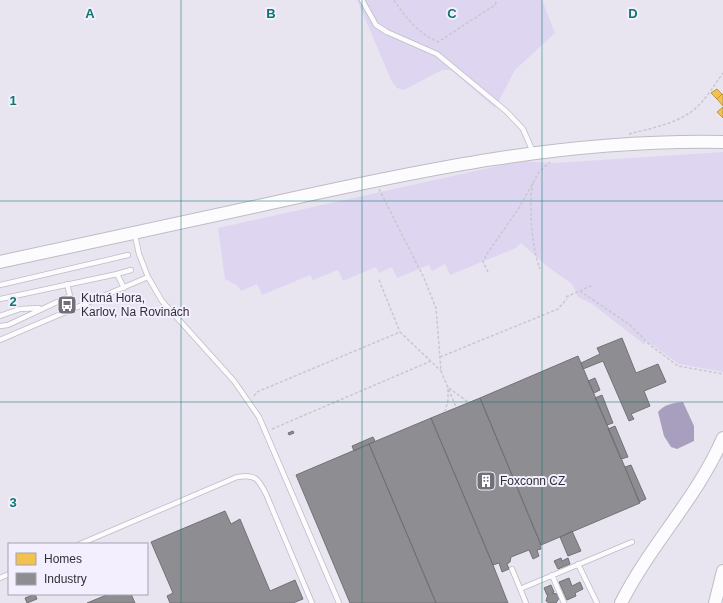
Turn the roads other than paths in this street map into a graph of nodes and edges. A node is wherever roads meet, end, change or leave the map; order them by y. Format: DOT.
graph roads {
  1 [pos="362,0"];
  2 [pos="723,142"];
  3 [pos="533,152"];
  4 [pos="134,233"];
  5 [pos="128,256"];
  6 [pos="0,262"];
  7 [pos="131,270"];
  8 [pos="117,274"];
  9 [pos="148,277"];
  10 [pos="68,284"];
  11 [pos="0,285"];
  12 [pos="124,288"];
  13 [pos="0,299"];
  14 [pos="44,307"];
  15 [pos="0,316"];
  16 [pos="0,326"];
  17 [pos="0,340"];
  18 [pos="723,438"];
  19 [pos="632,542"];
  20 [pos="82,543"];
  21 [pos="578,564"];
  22 [pos="512,569"];
  23 [pos="723,571"];
  24 [pos="552,575"];
  25 [pos="520,589"];
  26 [pos="312,603"];
  27 [pos="339,603"];
  28 [pos="526,603"];
  29 [pos="564,603"];
  30 [pos="597,603"];
  31 [pos="621,603"];
  32 [pos="715,603"];
  1 -- 3 [label="lane"];
  2 -- 3 [label="main road"];
  3 -- 4 [label="main road"];
  4 -- 6 [label="main road"];
  4 -- 9 [label="lane"];
  5 -- 11 [label="lane"];
  7 -- 8 [label="lane"];
  8 -- 10 [label="lane"];
  8 -- 12 [label="lane"];
  9 -- 12 [label="lane"];
  9 -- 27 [label="lane"];
  10 -- 13 [label="lane"];
  10 -- 14 [label="lane"];
  12 -- 17 [label="lane"];
  14 -- 15 [label="lane"];
  14 -- 16 [label="lane"];
  18 -- 31 [label="main road"];
  19 -- 21 [label="lane"];
  20 -- 26 [label="lane"];
  21 -- 24 [label="lane"];
  21 -- 30 [label="lane"];
  22 -- 25 [label="lane"];
  23 -- 32 [label="main road"];
  24 -- 25 [label="lane"];
  24 -- 29 [label="lane"];
  25 -- 28 [label="lane"];
}
